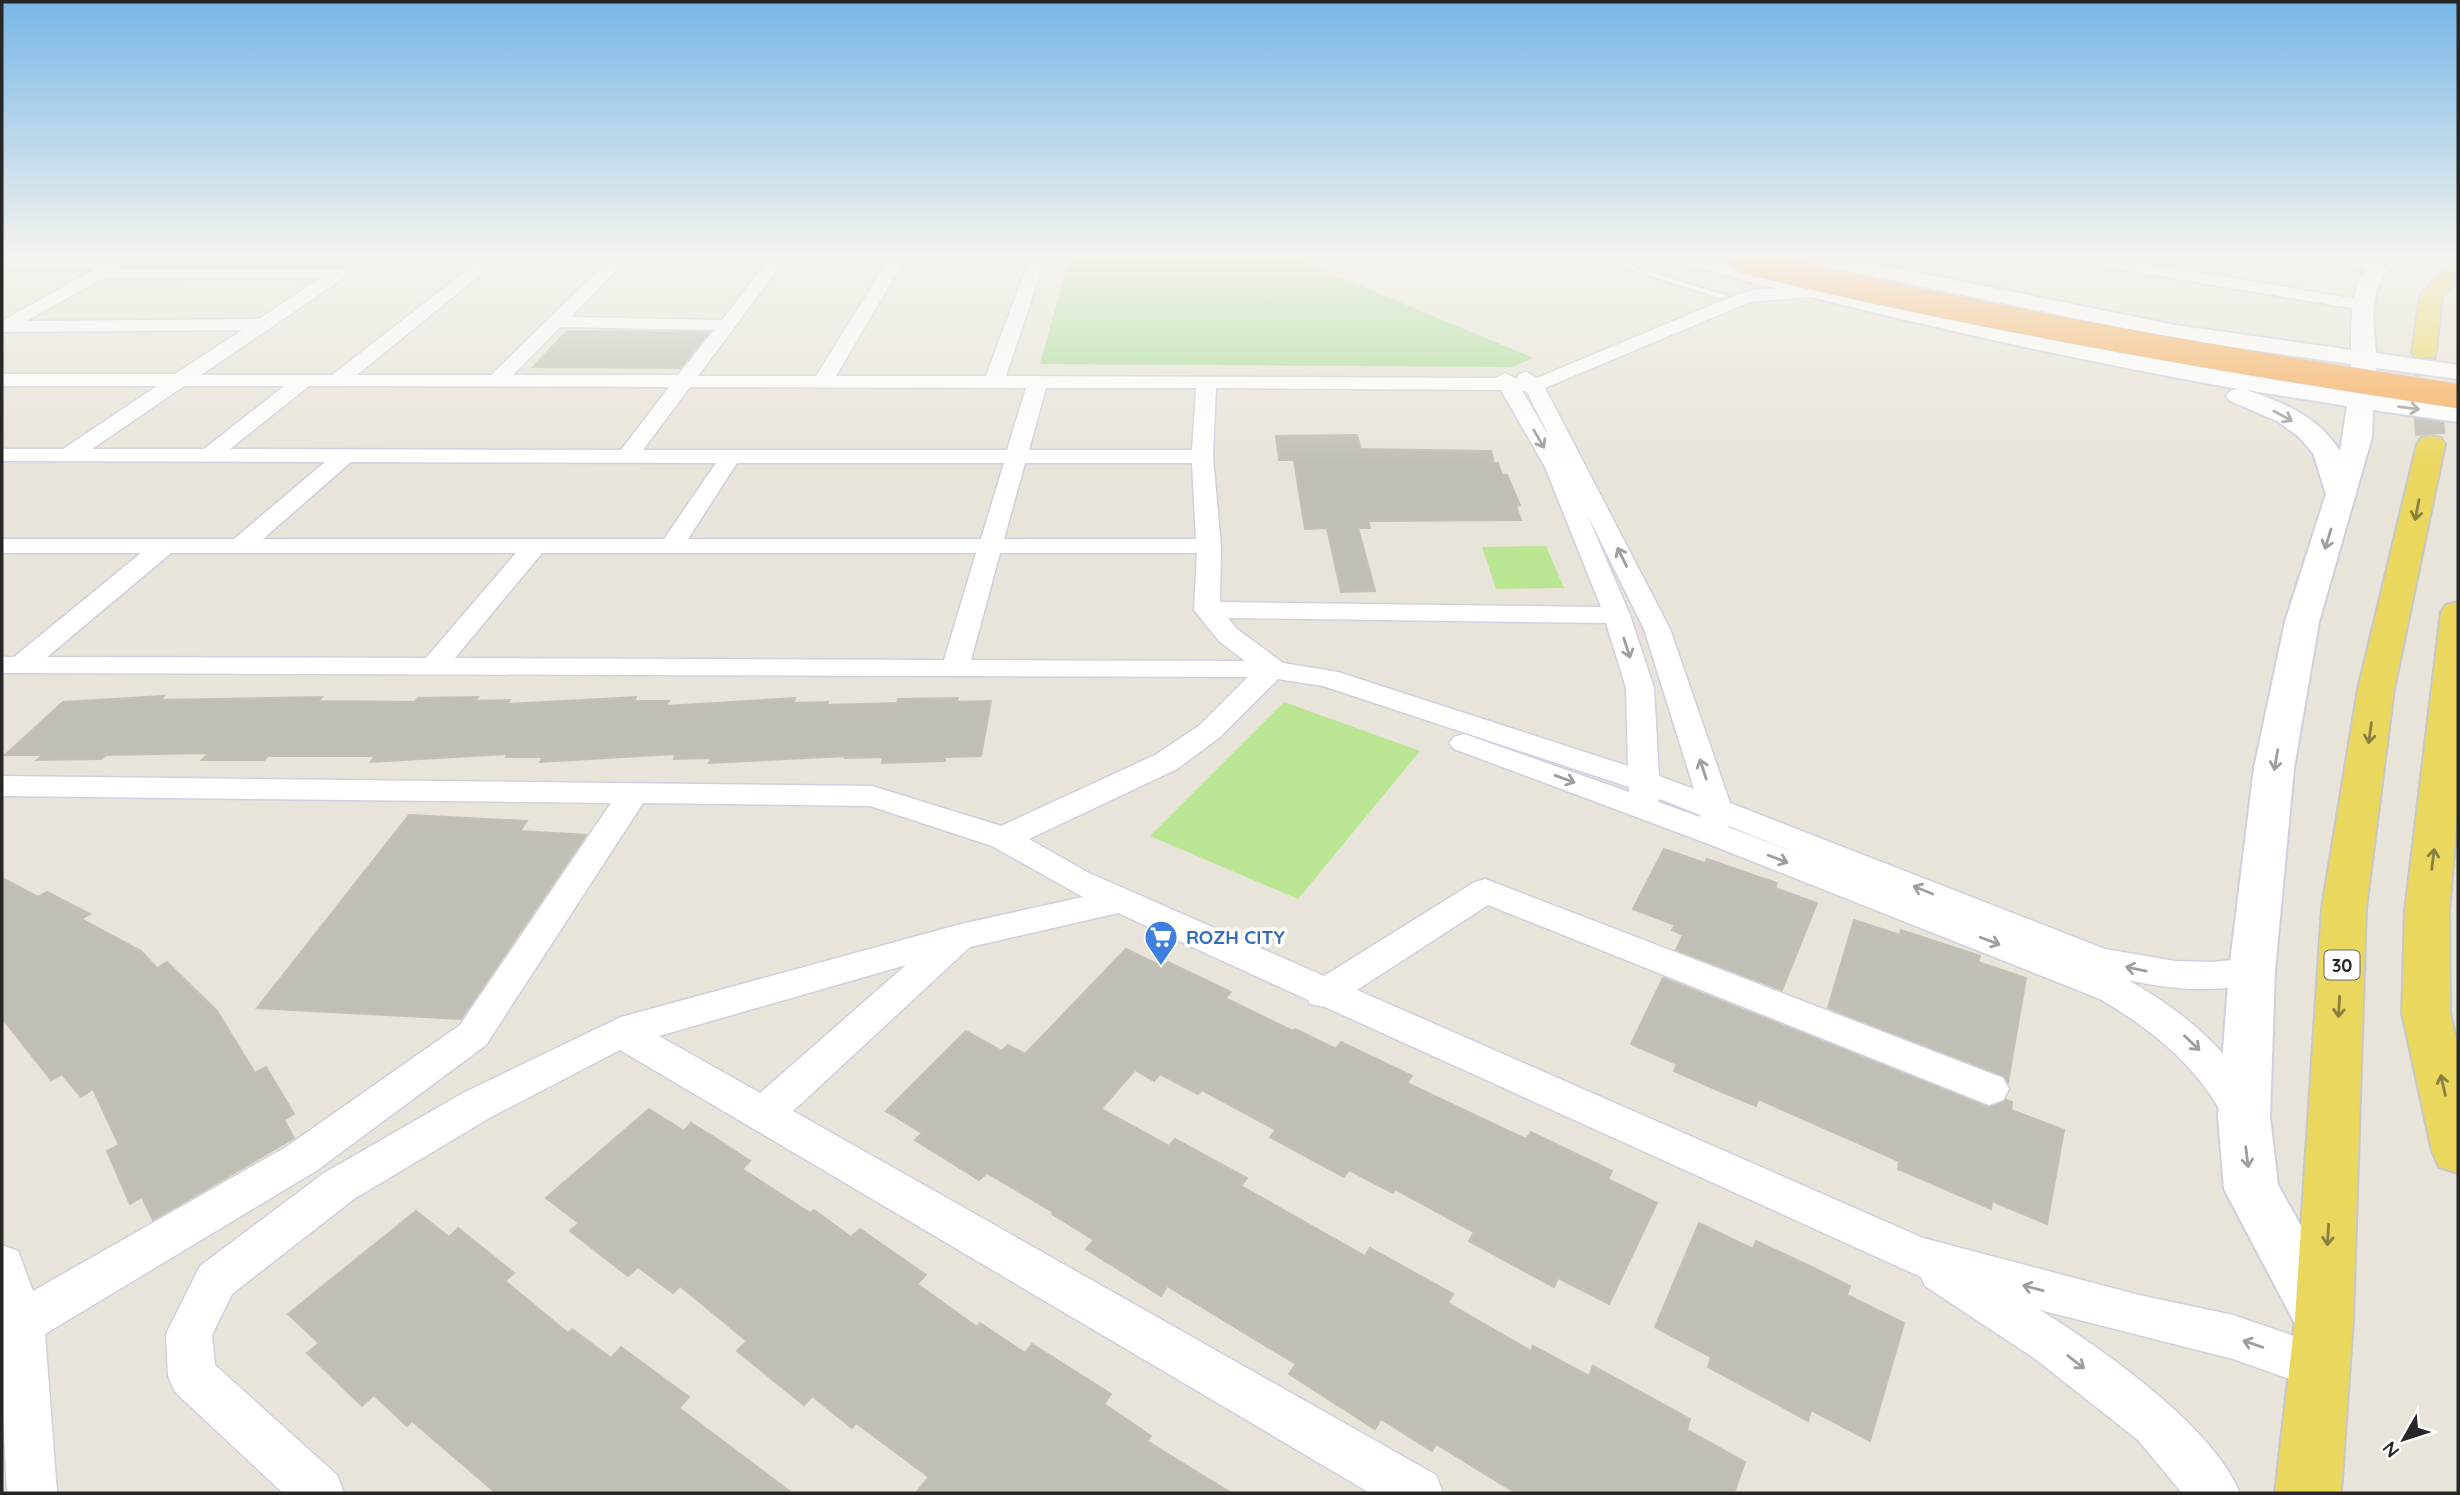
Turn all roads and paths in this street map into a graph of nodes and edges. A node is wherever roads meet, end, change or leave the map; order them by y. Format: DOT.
graph roads {
  1 [pos="2,327"];
  2 [pos="22,327"];
  3 [pos="259,327"];
  4 [pos="406,327"];
  5 [pos="551,327"];
  6 [pos="726,327"];
  7 [pos="856,327"];
  8 [pos="1013,327"];
  9 [pos="1656,327"];
  10 [pos="1664,327"];
  11 [pos="1956,327"];
  12 [pos="2040,327"];
  13 [pos="2087,327"];
  14 [pos="2156,327"];
  15 [pos="2315,327"];
  16 [pos="2350,327"];
  17 [pos="2427,327"];
  18 [pos="2175,331"];
  19 [pos="1982,333"];
  20 [pos="2268,346"];
  21 [pos="2424,352"];
  22 [pos="2458,373"];
  23 [pos="2,380"];
  24 [pos="181,380"];
  25 [pos="305,380"];
  26 [pos="338,380"];
  27 [pos="496,381"];
  28 [pos="685,381"];
  29 [pos="2362,381"];
  30 [pos="823,382"];
  31 [pos="994,382"];
  32 [pos="1038,382"];
  33 [pos="1206,382"];
  34 [pos="1511,382"];
  35 [pos="2458,386"];
  36 [pos="2266,388"];
  37 [pos="2458,396"];
  38 [pos="2444,429"];
  39 [pos="2,455"];
  40 [pos="68,455"];
  41 [pos="208,456"];
  42 [pos="345,456"];
  43 [pos="627,456"];
  44 [pos="731,456"];
  45 [pos="1016,457"];
  46 [pos="1202,457"];
  47 [pos="2342,495"];
  48 [pos="2,546"];
  49 [pos="165,546"];
  50 [pos="240,546"];
  51 [pos="535,546"];
  52 [pos="671,546"];
  53 [pos="990,546"];
  54 [pos="1209,546"];
  55 [pos="1207,610"];
  56 [pos="2458,612"];
  57 [pos="1617,615"];
  58 [pos="12,665"];
  59 [pos="433,667"];
  60 [pos="955,668"];
  61 [pos="1272,669"];
  62 [pos="2,786"];
  63 [pos="634,793"];
  64 [pos="1645,795"];
  65 [pos="1716,822"];
  66 [pos="1003,838"];
  67 [pos="1119,901"];
  68 [pos="961,937"];
  69 [pos="2252,971"];
  70 [pos="1323,993"];
  71 [pos="621,1032"];
  72 [pos="1989,1089"];
  73 [pos="764,1113"];
  74 [pos="2244,1117"];
  75 [pos="2458,1151"];
  76 [pos="1918,1256"];
  77 [pos="2,1265"];
  78 [pos="2324,1319"];
  79 [pos="11,1328"];
  80 [pos="2318,1366"];
  81 [pos="32,1493"];
  82 [pos="319,1493"];
  83 [pos="1418,1493"];
  84 [pos="2215,1493"];
  85 [pos="2308,1493"];
  1 -- 2 [label="street"];
  3 -- 24 [label="street"];
  4 -- 26 [label="street"];
  5 -- 27 [label="street"];
  6 -- 28 [label="street"];
  7 -- 30 [label="street"];
  8 -- 31 [label="street"];
  9 -- 34 [label="street"];
  10 -- 34 [label="street"];
  11 -- 19 [label="main road"];
  12 -- 37 [label="highway, bridge"];
  13 -- 35 [label="highway"];
  14 -- 18 [label="main road"];
  15 -- 18 [label="main road"];
  16 -- 29 [label="main road"];
  17 -- 21 [label="main road"];
  18 -- 20 [label="main road"];
  19 -- 36 [label="main road"];
  19 -- 47 [label="main road, one-way"];
  20 -- 29 [label="main road"];
  20 -- 36 [label="main road"];
  22 -- 29 [label="main road"];
  23 -- 24 [label="street"];
  24 -- 25 [label="street"];
  24 -- 40 [label="street"];
  25 -- 26 [label="street"];
  25 -- 41 [label="street"];
  26 -- 27 [label="street"];
  27 -- 28 [label="street"];
  28 -- 30 [label="street"];
  28 -- 43 [label="street"];
  29 -- 36 [label="main road"];
  29 -- 38 [label="main road, one-way"];
  29 -- 47 [label="main road"];
  30 -- 31 [label="street"];
  31 -- 32 [label="street"];
  32 -- 33 [label="street"];
  32 -- 45 [label="street"];
  33 -- 34 [label="street"];
  33 -- 46 [label="street"];
  34 -- 57 [label="street, one-way"];
  65 -- 34 [label="street, one-way"];
  38 -- 78 [label="main road, 30, one-way"];
  39 -- 40 [label="street"];
  40 -- 41 [label="street"];
  41 -- 42 [label="street"];
  42 -- 43 [label="street"];
  42 -- 50 [label="street"];
  43 -- 44 [label="street"];
  44 -- 45 [label="street"];
  44 -- 52 [label="street"];
  45 -- 46 [label="street"];
  45 -- 53 [label="street"];
  46 -- 54 [label="street"];
  47 -- 69 [label="main road, one-way"];
  48 -- 49 [label="street"];
  49 -- 50 [label="street"];
  49 -- 58 [label="street"];
  50 -- 51 [label="street"];
  51 -- 52 [label="street"];
  51 -- 59 [label="street"];
  52 -- 53 [label="street"];
  53 -- 54 [label="street"];
  53 -- 60 [label="street"];
  54 -- 55 [label="street"];
  55 -- 57 [label="street"];
  55 -- 61 [label="street"];
  75 -- 56 [label="main road, one-way"];
  57 -- 64 [label="street, one-way"];
  58 -- 59 [label="street"];
  59 -- 60 [label="street"];
  60 -- 61 [label="street"];
  61 -- 64 [label="street"];
  61 -- 66 [label="street"];
  62 -- 63 [label="street"];
  63 -- 66 [label="street"];
  63 -- 79 [label="street"];
  64 -- 65 [label="street"];
  69 -- 65 [label="street, one-way"];
  65 -- 74 [label="street, one-way"];
  66 -- 67 [label="street"];
  67 -- 68 [label="street"];
  67 -- 70 [label="street"];
  68 -- 71 [label="street"];
  68 -- 73 [label="street"];
  69 -- 74 [label="main road"];
  70 -- 72 [label="street"];
  70 -- 76 [label="street"];
  71 -- 73 [label="street"];
  71 -- 82 [label="street"];
  73 -- 83 [label="street"];
  74 -- 78 [label="main road, one-way"];
  80 -- 76 [label="street, one-way"];
  76 -- 84 [label="street, one-way"];
  77 -- 79 [label="street"];
  78 -- 80 [label="main road, 30"];
  79 -- 81 [label="street"];
  80 -- 85 [label="main road, 30"];
}
